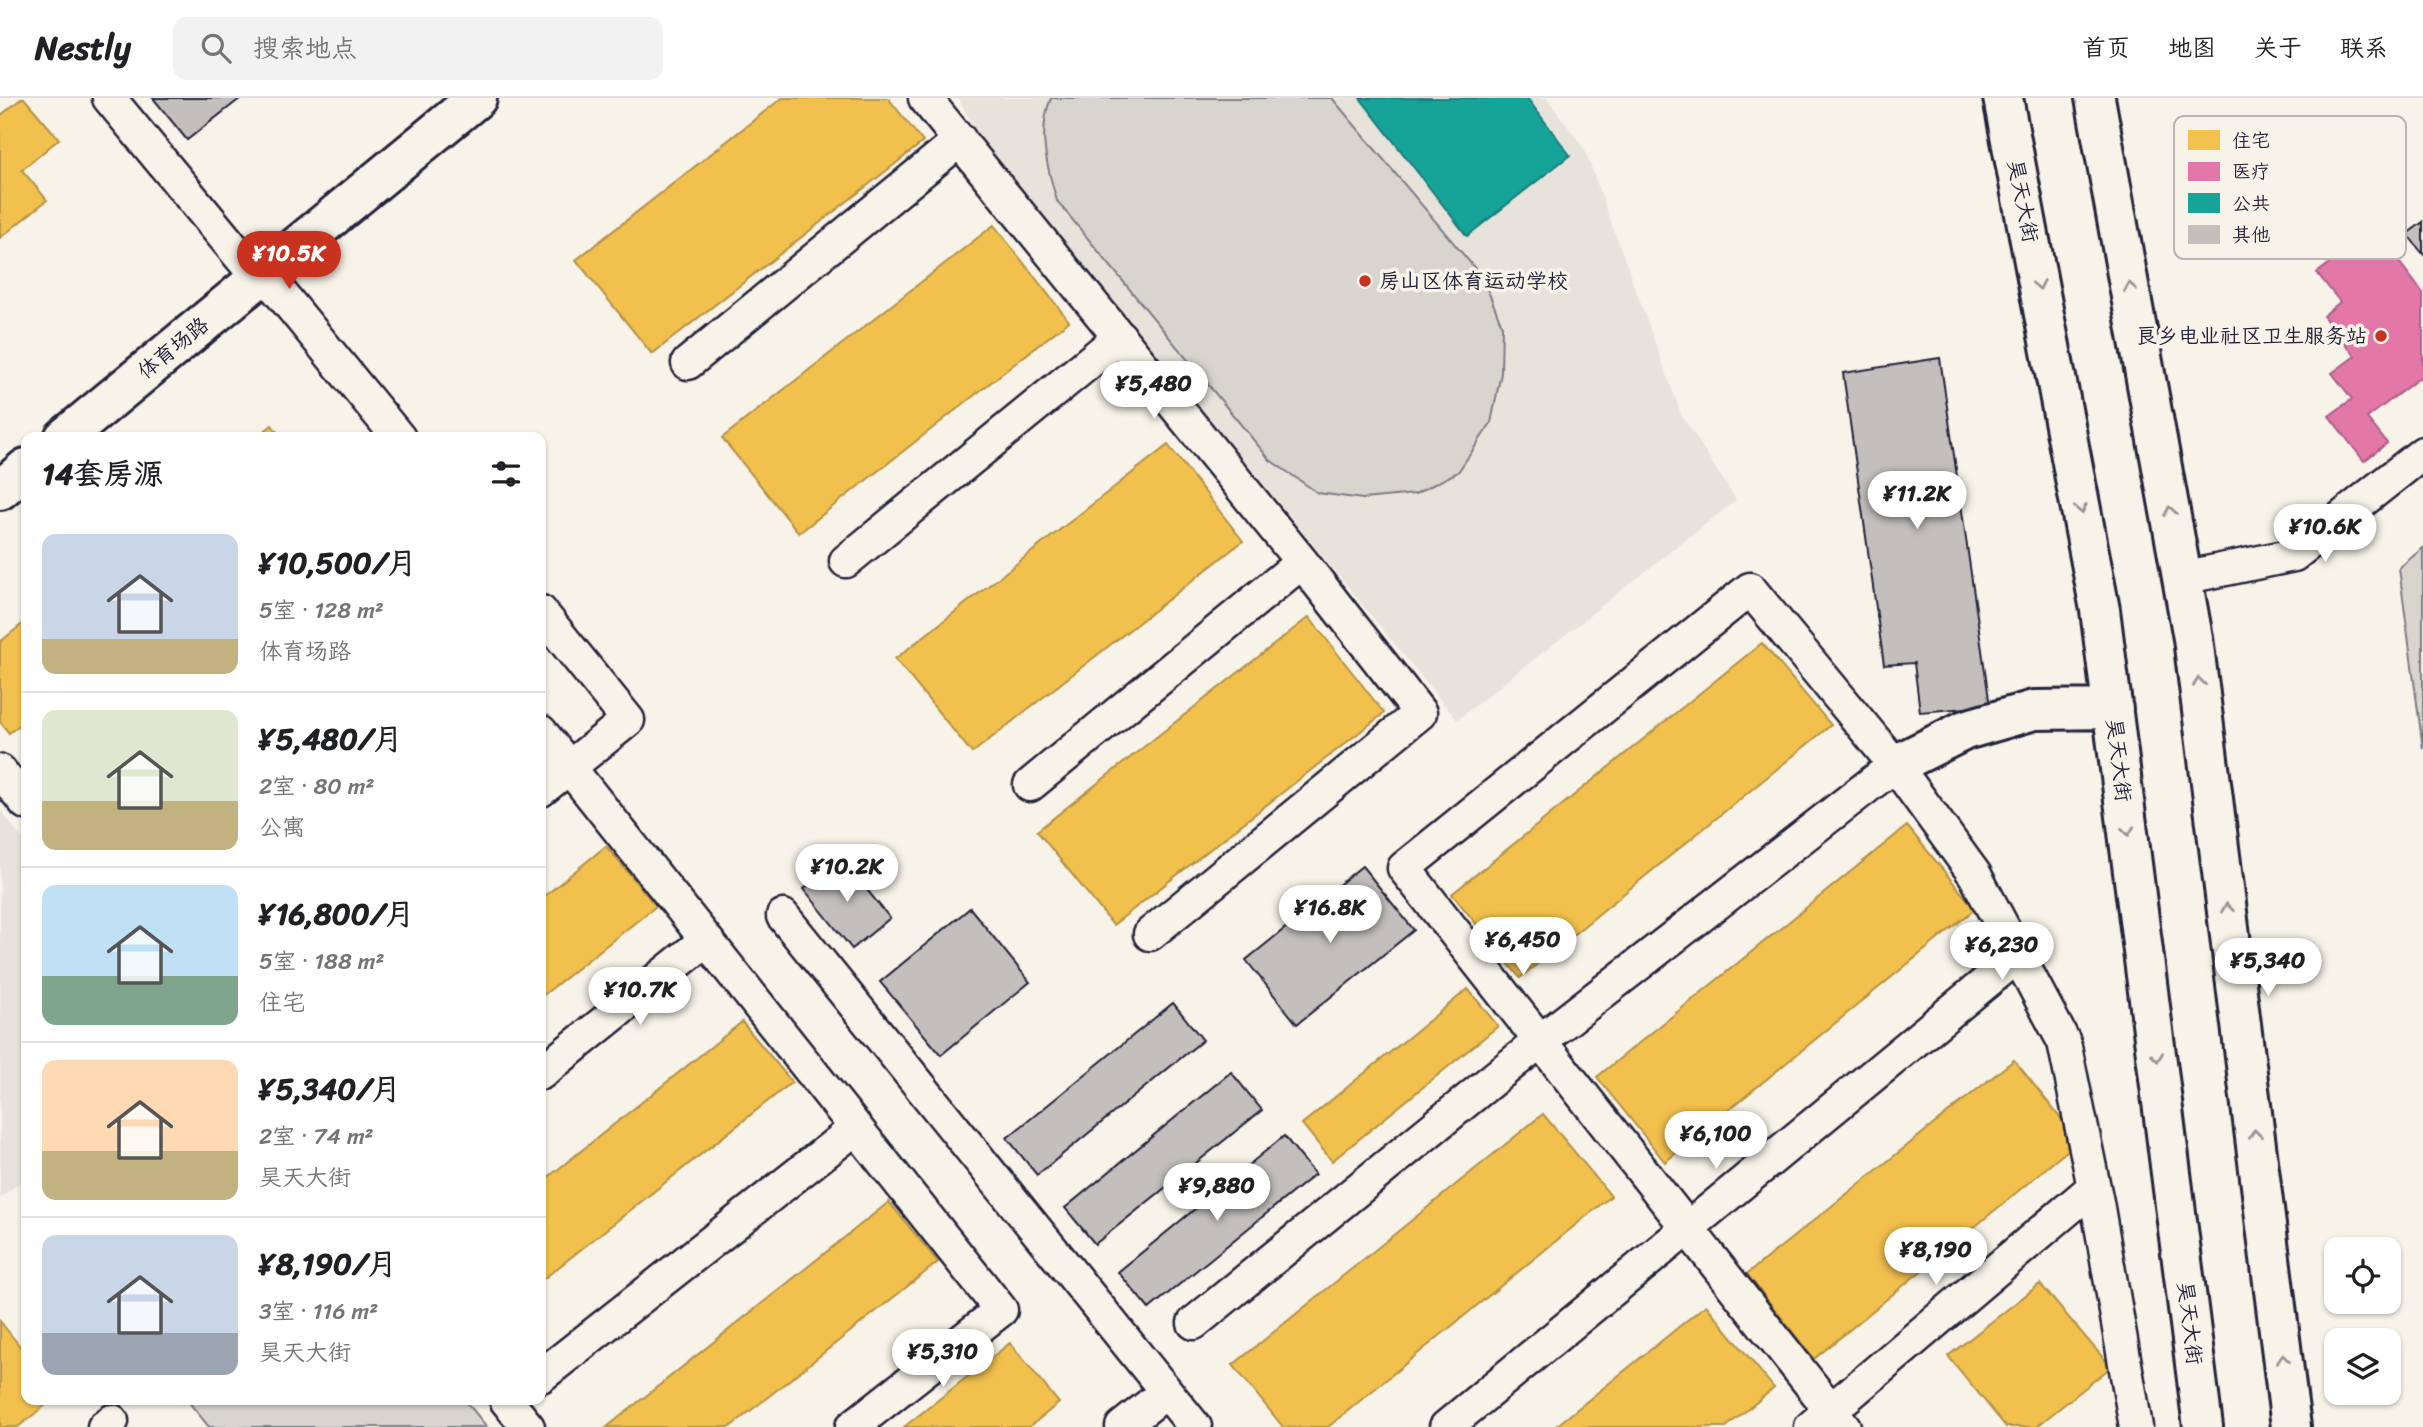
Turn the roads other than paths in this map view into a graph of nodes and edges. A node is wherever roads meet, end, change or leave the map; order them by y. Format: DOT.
graph roads {
  1 [pos="109,98"];
  2 [pos="477,98"];
  3 [pos="925,98"];
  4 [pos="2003,98"];
  5 [pos="2095,98"];
  6 [pos="960,140"];
  7 [pos="261,276"];
  8 [pos="1120,338"];
  9 [pos="688,363"];
  10 [pos="71,432"];
  11 [pos="394,432"];
  12 [pos="2423,453"];
  13 [pos="846,561"];
  14 [pos="1302,562"];
  15 [pos="2182,578"];
  16 [pos="546,618"];
  17 [pos="2113,709"];
  18 [pos="546,738"];
  19 [pos="1895,765"];
  20 [pos="0,771"];
  21 [pos="1030,785"];
  22 [pos="546,786"];
  23 [pos="21,797"];
  24 [pos="783,916"];
  25 [pos="1150,934"];
  26 [pos="706,940"];
  27 [pos="2018,956"];
  28 [pos="1540,1041"];
  29 [pos="546,1069"];
  30 [pos="856,1128"];
  31 [pos="2094,1187"];
  32 [pos="1688,1228"];
  33 [pos="1194,1323"];
  34 [pos="546,1372"];
  35 [pos="1166,1392"];
  36 [pos="511,1405"];
  37 [pos="1828,1421"];
  38 [pos="528,1427"];
  39 [pos="852,1427"];
  40 [pos="1122,1427"];
  41 [pos="1195,1427"];
  42 [pos="1447,1427"];
  43 [pos="2136,1427"];
  44 [pos="2203,1427"];
  45 [pos="2291,1427"];
  1 -- 7 [label="street"];
  2 -- 7 [label="main road, 体育场路"];
  3 -- 6 [label="street"];
  4 -- 17 [label="main road, 昊天大街, one-way"];
  15 -- 5 [label="main road, one-way"];
  6 -- 8 [label="street"];
  6 -- 9 [label="street"];
  7 -- 10 [label="main road, 体育场路"];
  7 -- 11 [label="street"];
  8 -- 13 [label="street"];
  8 -- 14 [label="street"];
  12 -- 15 [label="street"];
  14 -- 21 [label="street"];
  14 -- 25 [label="street"];
  45 -- 15 [label="main road, one-way"];
  16 -- 22 [label="street"];
  17 -- 19 [label="main road"];
  17 -- 44 [label="main road, 昊天大街, one-way"];
  18 -- 26 [label="street"];
  19 -- 27 [label="street"];
  19 -- 28 [label="street"];
  19 -- 28 [label="street"];
  20 -- 23 [label="street"];
  24 -- 35 [label="street"];
  26 -- 29 [label="street"];
  26 -- 30 [label="street"];
  27 -- 31 [label="street"];
  27 -- 32 [label="street"];
  28 -- 32 [label="street"];
  28 -- 33 [label="street"];
  30 -- 34 [label="street"];
  30 -- 39 [label="street"];
  31 -- 37 [label="street"];
  31 -- 43 [label="street"];
  32 -- 37 [label="street"];
  32 -- 42 [label="street"];
  35 -- 40 [label="street"];
  35 -- 41 [label="street"];
  36 -- 38 [label="street"];
}
